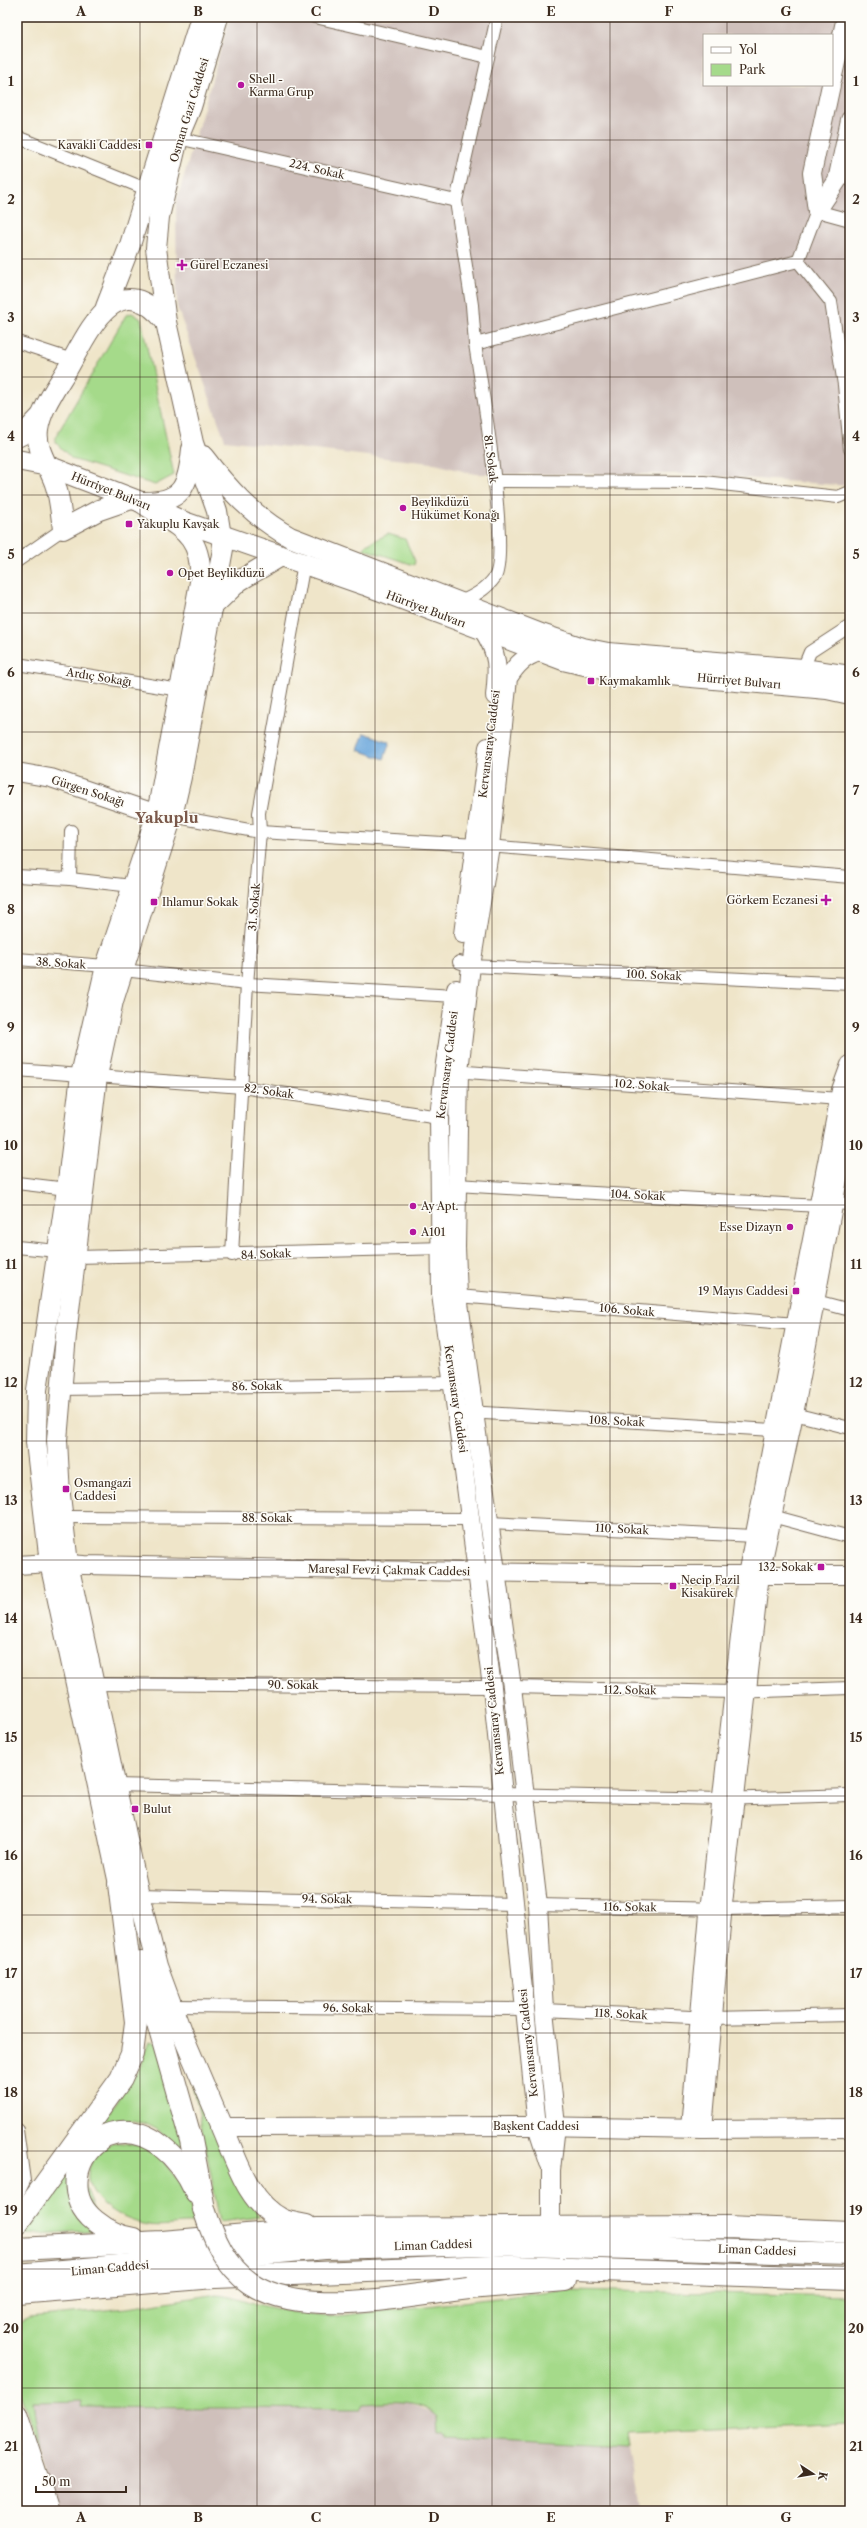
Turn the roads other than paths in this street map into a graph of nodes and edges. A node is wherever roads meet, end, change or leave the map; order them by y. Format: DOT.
graph roads {
  1 [pos="201,17"];
  2 [pos="218,17"];
  3 [pos="315,17"];
  4 [pos="497,17"];
  5 [pos="846,17"];
  6 [pos="488,57"];
  7 [pos="833,76"];
  8 [pos="831,86"];
  9 [pos="850,120"];
  10 [pos="171,136"];
  11 [pos="17,137"];
  12 [pos="146,189"];
  13 [pos="456,201"];
  14 [pos="817,211"];
  15 [pos="850,220"];
  16 [pos="798,261"];
  17 [pos="106,308"];
  18 [pos="166,322"];
  19 [pos="17,342"];
  20 [pos="475,344"];
  21 [pos="72,360"];
  22 [pos="41,416"];
  23 [pos="17,437"];
  24 [pos="193,443"];
  25 [pos="850,449"];
  26 [pos="17,460"];
  27 [pos="48,466"];
  28 [pos="494,481"];
  29 [pos="850,492"];
  30 [pos="136,501"];
  31 [pos="63,529"];
  32 [pos="222,535"];
  33 [pos="281,556"];
  34 [pos="17,561"];
  35 [pos="304,563"];
  36 [pos="458,603"];
  37 [pos="213,606"];
  38 [pos="850,626"];
  39 [pos="483,630"];
  40 [pos="539,652"];
  41 [pos="17,664"];
  42 [pos="803,669"];
  43 [pos="850,676"];
  44 [pos="180,690"];
  45 [pos="850,694"];
  46 [pos="17,772"];
  47 [pos="164,815"];
  48 [pos="71,831"];
  49 [pos="260,832"];
  50 [pos="483,845"];
  51 [pos="17,876"];
  52 [pos="850,877"];
  53 [pos="70,878"];
  54 [pos="132,886"];
  55 [pos="17,960"];
  56 [pos="465,964"];
  57 [pos="114,968"];
  58 [pos="247,984"];
  59 [pos="850,984"];
  60 [pos="455,996"];
  61 [pos="850,1065"];
  62 [pos="17,1070"];
  63 [pos="451,1071"];
  64 [pos="89,1075"];
  65 [pos="242,1087"];
  66 [pos="846,1091"];
  67 [pos="850,1116"];
  68 [pos="439,1117"];
  69 [pos="17,1183"];
  70 [pos="456,1184"];
  71 [pos="67,1189"];
  72 [pos="834,1205"];
  73 [pos="17,1247"];
  74 [pos="448,1248"];
  75 [pos="57,1251"];
  76 [pos="232,1255"];
  77 [pos="77,1257"];
  78 [pos="458,1296"];
  79 [pos="808,1300"];
  80 [pos="850,1310"];
  81 [pos="802,1324"];
  82 [pos="454,1383"];
  83 [pos="61,1390"];
  84 [pos="466,1412"];
  85 [pos="784,1423"];
  86 [pos="850,1428"];
  87 [pos="772,1516"];
  88 [pos="63,1517"];
  89 [pos="471,1519"];
  90 [pos="490,1523"];
  91 [pos="754,1536"];
  92 [pos="850,1537"];
  93 [pos="59,1563"];
  94 [pos="17,1565"];
  95 [pos="477,1572"];
  96 [pos="496,1572"];
  97 [pos="754,1574"];
  98 [pos="850,1576"];
  99 [pos="94,1684"];
  100 [pos="492,1686"];
  101 [pos="512,1687"];
  102 [pos="850,1688"];
  103 [pos="740,1692"];
  104 [pos="115,1785"];
  105 [pos="502,1795"];
  106 [pos="850,1795"];
  107 [pos="524,1796"];
  108 [pos="728,1799"];
  109 [pos="119,1884"];
  110 [pos="139,1895"];
  111 [pos="514,1904"];
  112 [pos="538,1905"];
  113 [pos="850,1906"];
  114 [pos="716,1909"];
  115 [pos="172,2006"];
  116 [pos="525,2009"];
  117 [pos="544,2010"];
  118 [pos="850,2015"];
  119 [pos="705,2018"];
  120 [pos="537,2126"];
  121 [pos="556,2126"];
  122 [pos="222,2127"];
  123 [pos="850,2128"];
  124 [pos="696,2129"];
  125 [pos="17,2130"];
  126 [pos="551,2170"];
  127 [pos="17,2194"];
  128 [pos="204,2210"];
  129 [pos="17,2223"];
  130 [pos="551,2228"];
  131 [pos="317,2229"];
  132 [pos="850,2232"];
  133 [pos="162,2242"];
  134 [pos="17,2249"];
  135 [pos="850,2254"];
  136 [pos="712,2273"];
  137 [pos="17,2274"];
  138 [pos="850,2279"];
  139 [pos="176,2280"];
  140 [pos="17,2293"];
  141 [pos="17,2308"];
  142 [pos="17,2414"];
  143 [pos="17,2466"];
  144 [pos="34,2511"];
  145 [pos="49,2511"];
  1 -- 10 [label="main road, Osman Gazi Caddesi"];
  2 -- 10 [label="main road, Osman Gazi Caddesi"];
  3 -- 6 [label="street"];
  4 -- 6 [label="street"];
  5 -- 7 [label="street"];
  6 -- 13 [label="street"];
  8 -- 14 [label="street"];
  9 -- 14 [label="street"];
  10 -- 12 [label="main road, Osman Gazi Caddesi"];
  10 -- 13 [label="street, 224. Sokak"];
  10 -- 18 [label="main road, Osman Gazi Caddesi"];
  11 -- 12 [label="street"];
  12 -- 17 [label="main road, Osman Gazi Caddesi"];
  13 -- 20 [label="street, 81. Sokak"];
  14 -- 15 [label="street"];
  14 -- 16 [label="street"];
  16 -- 20 [label="street"];
  16 -- 25 [label="street"];
  17 -- 18 [label="main road"];
  17 -- 21 [label="main road"];
  18 -- 24 [label="main road, Osman Gazi Caddesi"];
  19 -- 21 [label="street"];
  20 -- 28 [label="street, 81. Sokak"];
  21 -- 22 [label="main road"];
  22 -- 23 [label="main road"];
  22 -- 27 [label="main road"];
  24 -- 30 [label="main road"];
  24 -- 32 [label="main road"];
  24 -- 36 [label="main road, Hürriyet Bulvarı"];
  26 -- 27 [label="main road, Hürriyet Bulvarı"];
  27 -- 30 [label="main road, Hürriyet Bulvarı"];
  27 -- 31 [label="main road"];
  28 -- 29 [label="street"];
  28 -- 36 [label="street, 81. Sokak"];
  30 -- 31 [label="main road"];
  30 -- 32 [label="main road, Hürriyet Bulvarı"];
  30 -- 44 [label="main road"];
  31 -- 34 [label="street"];
  32 -- 33 [label="main road, Hürriyet Bulvarı"];
  32 -- 37 [label="main road"];
  33 -- 35 [label="main road, Hürriyet Bulvarı"];
  33 -- 37 [label="main road"];
  35 -- 39 [label="main road, Hürriyet Bulvarı"];
  35 -- 49 [label="street, 31. Sokak"];
  36 -- 42 [label="main road, Hürriyet Bulvarı"];
  37 -- 47 [label="main road"];
  38 -- 42 [label="street"];
  39 -- 40 [label="main road, Hürriyet Bulvarı"];
  39 -- 50 [label="street, Kervansaray Caddesi"];
  40 -- 45 [label="main road, Hürriyet Bulvarı"];
  40 -- 50 [label="street, Kervansaray Caddesi"];
  41 -- 44 [label="street, Ardıç Sokağı"];
  42 -- 43 [label="main road, Hürriyet Bulvarı"];
  44 -- 47 [label="main road"];
  46 -- 47 [label="street, Gürgen Sokağı"];
  47 -- 49 [label="street"];
  47 -- 54 [label="main road"];
  47 -- 57 [label="main road"];
  48 -- 53 [label="street"];
  49 -- 50 [label="street"];
  49 -- 58 [label="street, 31. Sokak"];
  50 -- 52 [label="street"];
  50 -- 56 [label="street, Kervansaray Caddesi"];
  51 -- 53 [label="street"];
  53 -- 54 [label="street"];
  54 -- 57 [label="main road"];
  55 -- 57 [label="street, 38. Sokak"];
  56 -- 59 [label="street, 100. Sokak"];
  56 -- 60 [label="street, Kervansaray Caddesi"];
  56 -- 63 [label="street, Kervansaray Caddesi"];
  57 -- 58 [label="street, 38. Sokak"];
  57 -- 64 [label="main road"];
  58 -- 60 [label="street, 38. Sokak"];
  58 -- 65 [label="street, 31. Sokak"];
  60 -- 63 [label="street, Kervansaray Caddesi"];
  61 -- 66 [label="street"];
  62 -- 64 [label="street, 82. Sokak"];
  63 -- 66 [label="street, 102. Sokak"];
  63 -- 68 [label="street, Kervansaray Caddesi"];
  63 -- 70 [label="street, Kervansaray Caddesi"];
  64 -- 65 [label="street, 82. Sokak"];
  64 -- 71 [label="main road"];
  64 -- 77 [label="main road"];
  65 -- 68 [label="street, 82. Sokak"];
  65 -- 76 [label="street, 31. Sokak"];
  66 -- 72 [label="street"];
  67 -- 72 [label="street"];
  68 -- 74 [label="street, Kervansaray Caddesi"];
  69 -- 71 [label="street"];
  70 -- 72 [label="street, 104. Sokak"];
  70 -- 74 [label="street, Kervansaray Caddesi"];
  71 -- 75 [label="main road"];
  72 -- 79 [label="street"];
  73 -- 75 [label="street"];
  74 -- 76 [label="street, 84. Sokak"];
  74 -- 78 [label="street, Kervansaray Caddesi"];
  74 -- 82 [label="street, Kervansaray Caddesi"];
  75 -- 77 [label="main road"];
  75 -- 93 [label="main road"];
  76 -- 77 [label="street, 84. Sokak"];
  77 -- 83 [label="main road"];
  78 -- 81 [label="street, 106. Sokak"];
  78 -- 84 [label="street, Kervansaray Caddesi"];
  79 -- 80 [label="street"];
  79 -- 81 [label="street"];
  81 -- 85 [label="street"];
  82 -- 83 [label="street, 86. Sokak"];
  82 -- 84 [label="street, Kervansaray Caddesi"];
  83 -- 88 [label="main road"];
  84 -- 85 [label="street, 108. Sokak"];
  84 -- 89 [label="street, Kervansaray Caddesi"];
  84 -- 90 [label="street, Kervansaray Caddesi"];
  85 -- 86 [label="street, 108. Sokak"];
  85 -- 87 [label="street"];
  85 -- 91 [label="street"];
  87 -- 92 [label="street"];
  87 -- 97 [label="street"];
  88 -- 89 [label="street, 88. Sokak"];
  88 -- 93 [label="main road"];
  89 -- 95 [label="street, Kervansaray Caddesi"];
  90 -- 91 [label="street, 110. Sokak"];
  90 -- 96 [label="street, Kervansaray Caddesi"];
  91 -- 97 [label="street"];
  93 -- 94 [label="street, Mareşal Fevzi Çakmak Caddesi"];
  93 -- 95 [label="street, Mareşal Fevzi Çakmak Caddesi"];
  93 -- 99 [label="main road"];
  93 -- 109 [label="main road"];
  95 -- 96 [label="street, Mareşal Fevzi Çakmak Caddesi"];
  95 -- 100 [label="street, Kervansaray Caddesi"];
  96 -- 97 [label="street, Mareşal Fevzi Çakmak Caddesi"];
  96 -- 101 [label="street, Kervansaray Caddesi"];
  97 -- 98 [label="street, Mareşal Fevzi Çakmak Caddesi"];
  97 -- 103 [label="street"];
  99 -- 100 [label="street, 90. Sokak"];
  99 -- 104 [label="main road"];
  100 -- 105 [label="street, Kervansaray Caddesi"];
  101 -- 103 [label="street, 112. Sokak"];
  101 -- 107 [label="street, Kervansaray Caddesi"];
  102 -- 103 [label="street, 112. Sokak"];
  103 -- 108 [label="street"];
  104 -- 105 [label="street"];
  104 -- 110 [label="main road"];
  105 -- 107 [label="street"];
  105 -- 111 [label="street, Kervansaray Caddesi"];
  106 -- 108 [label="street"];
  107 -- 108 [label="street"];
  107 -- 112 [label="street, Kervansaray Caddesi"];
  108 -- 114 [label="street"];
  109 -- 128 [label="highway"];
  109 -- 129 [label="highway"];
  110 -- 111 [label="street, 94. Sokak"];
  110 -- 115 [label="main road"];
  111 -- 116 [label="street, Kervansaray Caddesi"];
  112 -- 114 [label="street, 116. Sokak"];
  112 -- 117 [label="street, Kervansaray Caddesi"];
  113 -- 114 [label="street, 116. Sokak"];
  114 -- 119 [label="street"];
  115 -- 116 [label="street, 96. Sokak"];
  115 -- 122 [label="main road"];
  116 -- 120 [label="street, Kervansaray Caddesi"];
  117 -- 119 [label="street, 118. Sokak"];
  117 -- 121 [label="street, Kervansaray Caddesi"];
  118 -- 119 [label="street, 118. Sokak"];
  119 -- 124 [label="street"];
  120 -- 121 [label="street, Başkent Caddesi"];
  120 -- 122 [label="street, Başkent Caddesi"];
  120 -- 126 [label="street, Kervansaray Caddesi"];
  121 -- 124 [label="street, Başkent Caddesi"];
  121 -- 126 [label="street, Kervansaray Caddesi"];
  122 -- 131 [label="highway"];
  123 -- 124 [label="street, Başkent Caddesi"];
  125 -- 127 [label="street"];
  126 -- 130 [label="street, Kervansaray Caddesi"];
  128 -- 133 [label="highway"];
  128 -- 136 [label="highway, bridge"];
  130 -- 131 [label="highway"];
  130 -- 132 [label="highway"];
  131 -- 133 [label="highway"];
  133 -- 134 [label="highway"];
  135 -- 137 [label="highway, Liman Caddesi"];
  136 -- 138 [label="highway, Liman Caddesi"];
  136 -- 139 [label="highway, Liman Caddesi"];
  139 -- 140 [label="highway, Liman Caddesi"];
  139 -- 141 [label="highway"];
  142 -- 145 [label="main road"];
  143 -- 144 [label="highway"];
}
